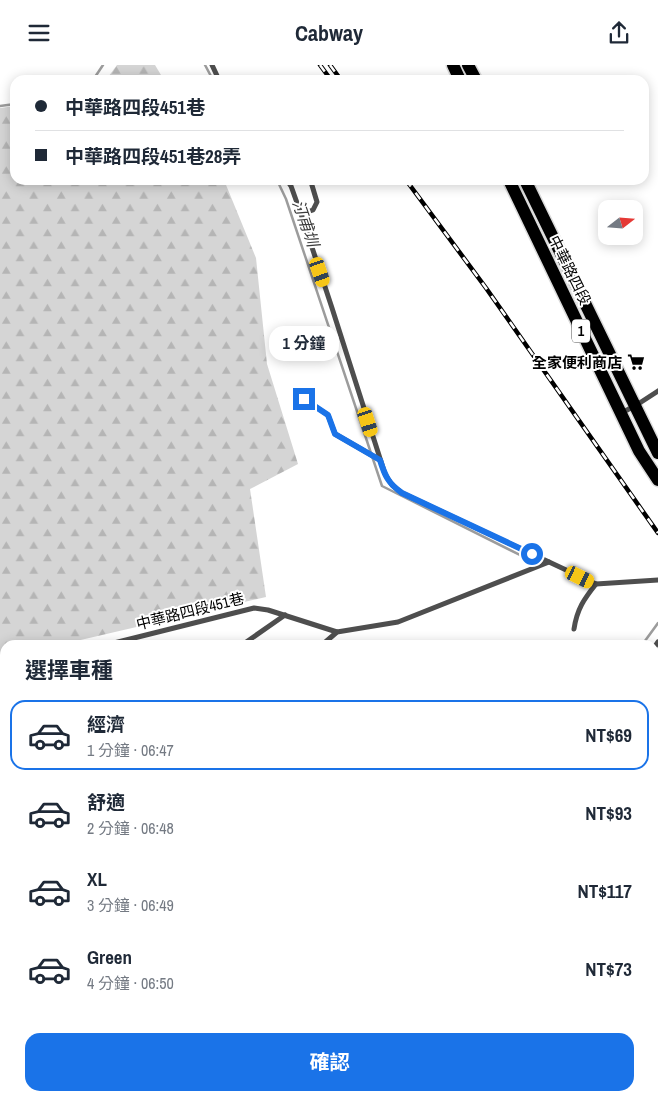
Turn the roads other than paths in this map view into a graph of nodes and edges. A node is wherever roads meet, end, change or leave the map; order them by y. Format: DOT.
graph roads {
  1 [pos="290,185"];
  2 [pos="312,185"];
  3 [pos="510,185"];
  4 [pos="527,185"];
  5 [pos="301,214"];
  6 [pos="658,391"];
  7 [pos="304,399"];
  8 [pos="635,406"];
  9 [pos="620,413"];
  10 [pos="658,453"];
  11 [pos="380,460"];
  12 [pos="658,480"];
  13 [pos="549,561"];
  14 [pos="658,579"];
  15 [pos="596,585"];
  16 [pos="285,615"];
  17 [pos="574,629"];
  18 [pos="337,632"];
  19 [pos="126,640"];
  20 [pos="249,640"];
  21 [pos="328,640"];
  1 -- 5 [label="lane"];
  2 -- 5 [label="lane"];
  3 -- 9 [label="main road, 中華路四段 / 1"];
  4 -- 8 [label="main road, 中華路四段 / 1"];
  5 -- 11 [label="lane"];
  6 -- 8 [label="lane"];
  7 -- 11 [label="lane"];
  8 -- 9 [label="lane"];
  8 -- 10 [label="main road, 中華路四段 / 1"];
  9 -- 12 [label="main road, 中華路四段 / 1"];
  11 -- 13 [label="lane"];
  13 -- 15 [label="lane"];
  13 -- 18 [label="lane, 中華路四段451巷"];
  14 -- 15 [label="lane"];
  15 -- 17 [label="lane"];
  16 -- 18 [label="lane, 中華路四段451巷"];
  16 -- 19 [label="lane, 中華路四段451巷"];
  16 -- 20 [label="lane"];
  18 -- 21 [label="lane"];
}
